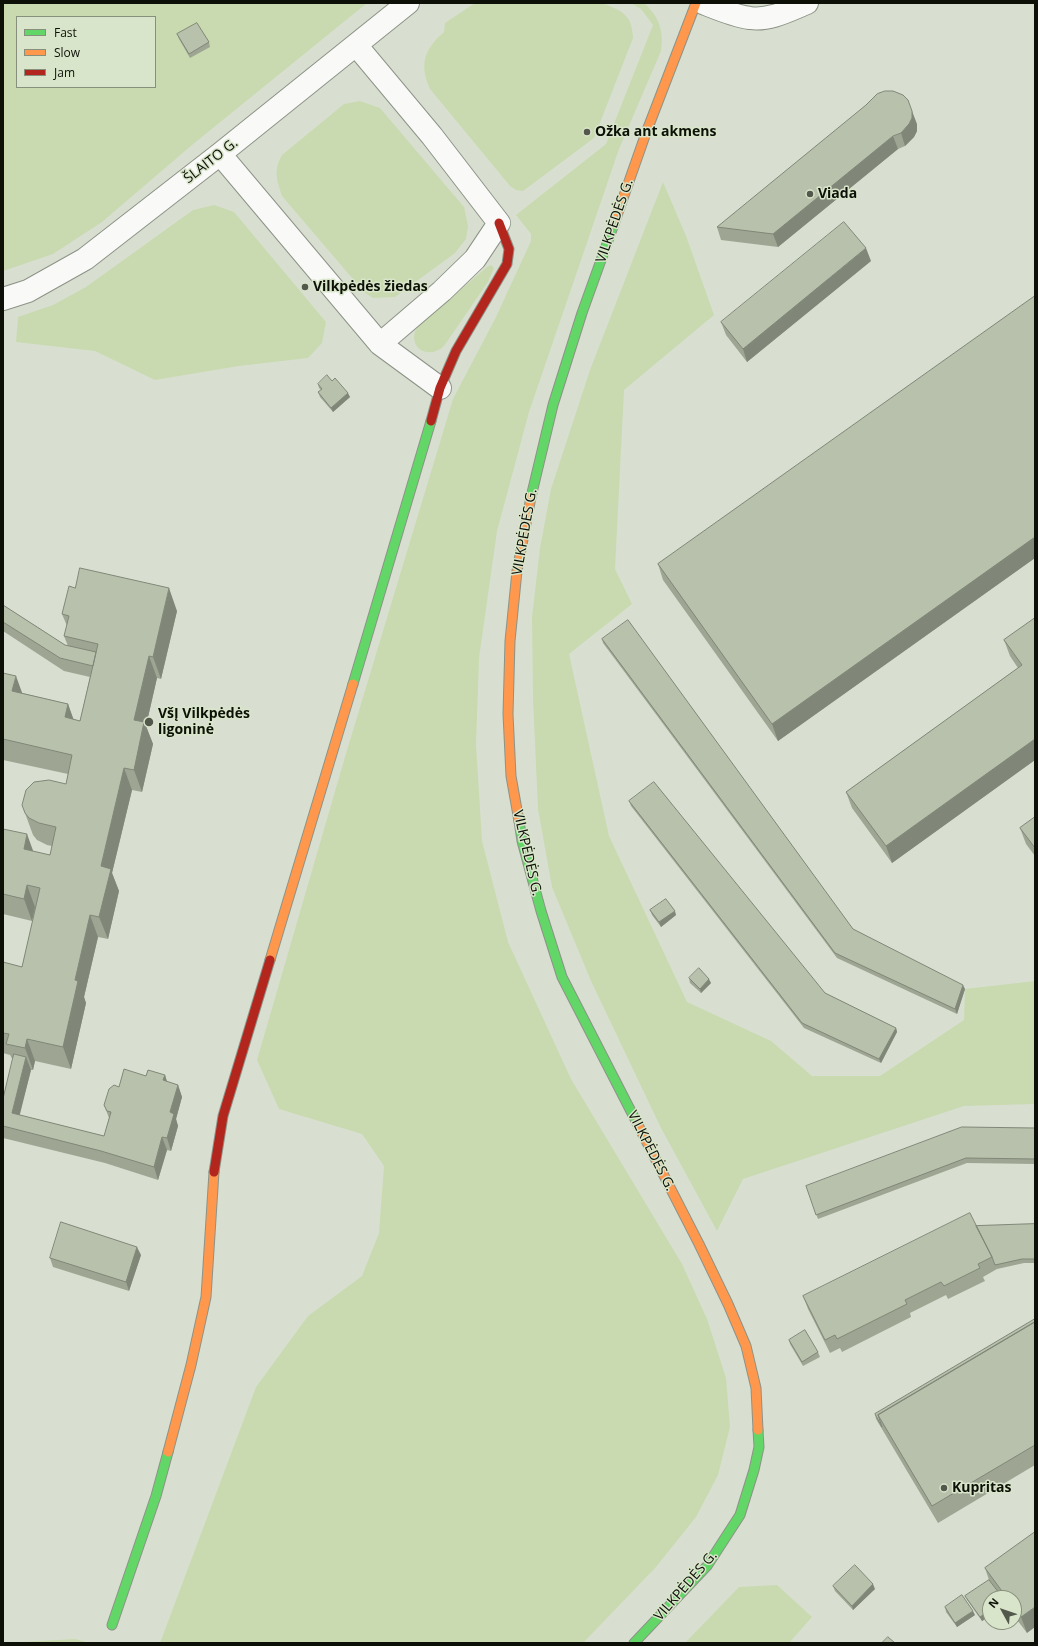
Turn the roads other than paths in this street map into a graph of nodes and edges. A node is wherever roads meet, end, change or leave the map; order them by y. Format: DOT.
graph roads {
  1 [pos="408,3"];
  2 [pos="696,3"];
  3 [pos="703,3"];
  4 [pos="807,3"];
  5 [pos="356,45"];
  6 [pos="220,154"];
  7 [pos="499,223"];
  8 [pos="3,299"];
  9 [pos="380,344"];
  10 [pos="440,388"];
  11 [pos="112,1625"];
  12 [pos="634,1643"];
  1 -- 5 [label="street, ŠLAITO G."];
  2 -- 12 [label="main road, VILKPĖDĖS G."];
  3 -- 4 [label="street"];
  5 -- 6 [label="street, ŠLAITO G."];
  5 -- 7 [label="street"];
  6 -- 8 [label="street, ŠLAITO G."];
  6 -- 9 [label="street"];
  7 -- 9 [label="street"];
  7 -- 10 [label="main road"];
  9 -- 10 [label="street"];
  10 -- 11 [label="main road"];
}
